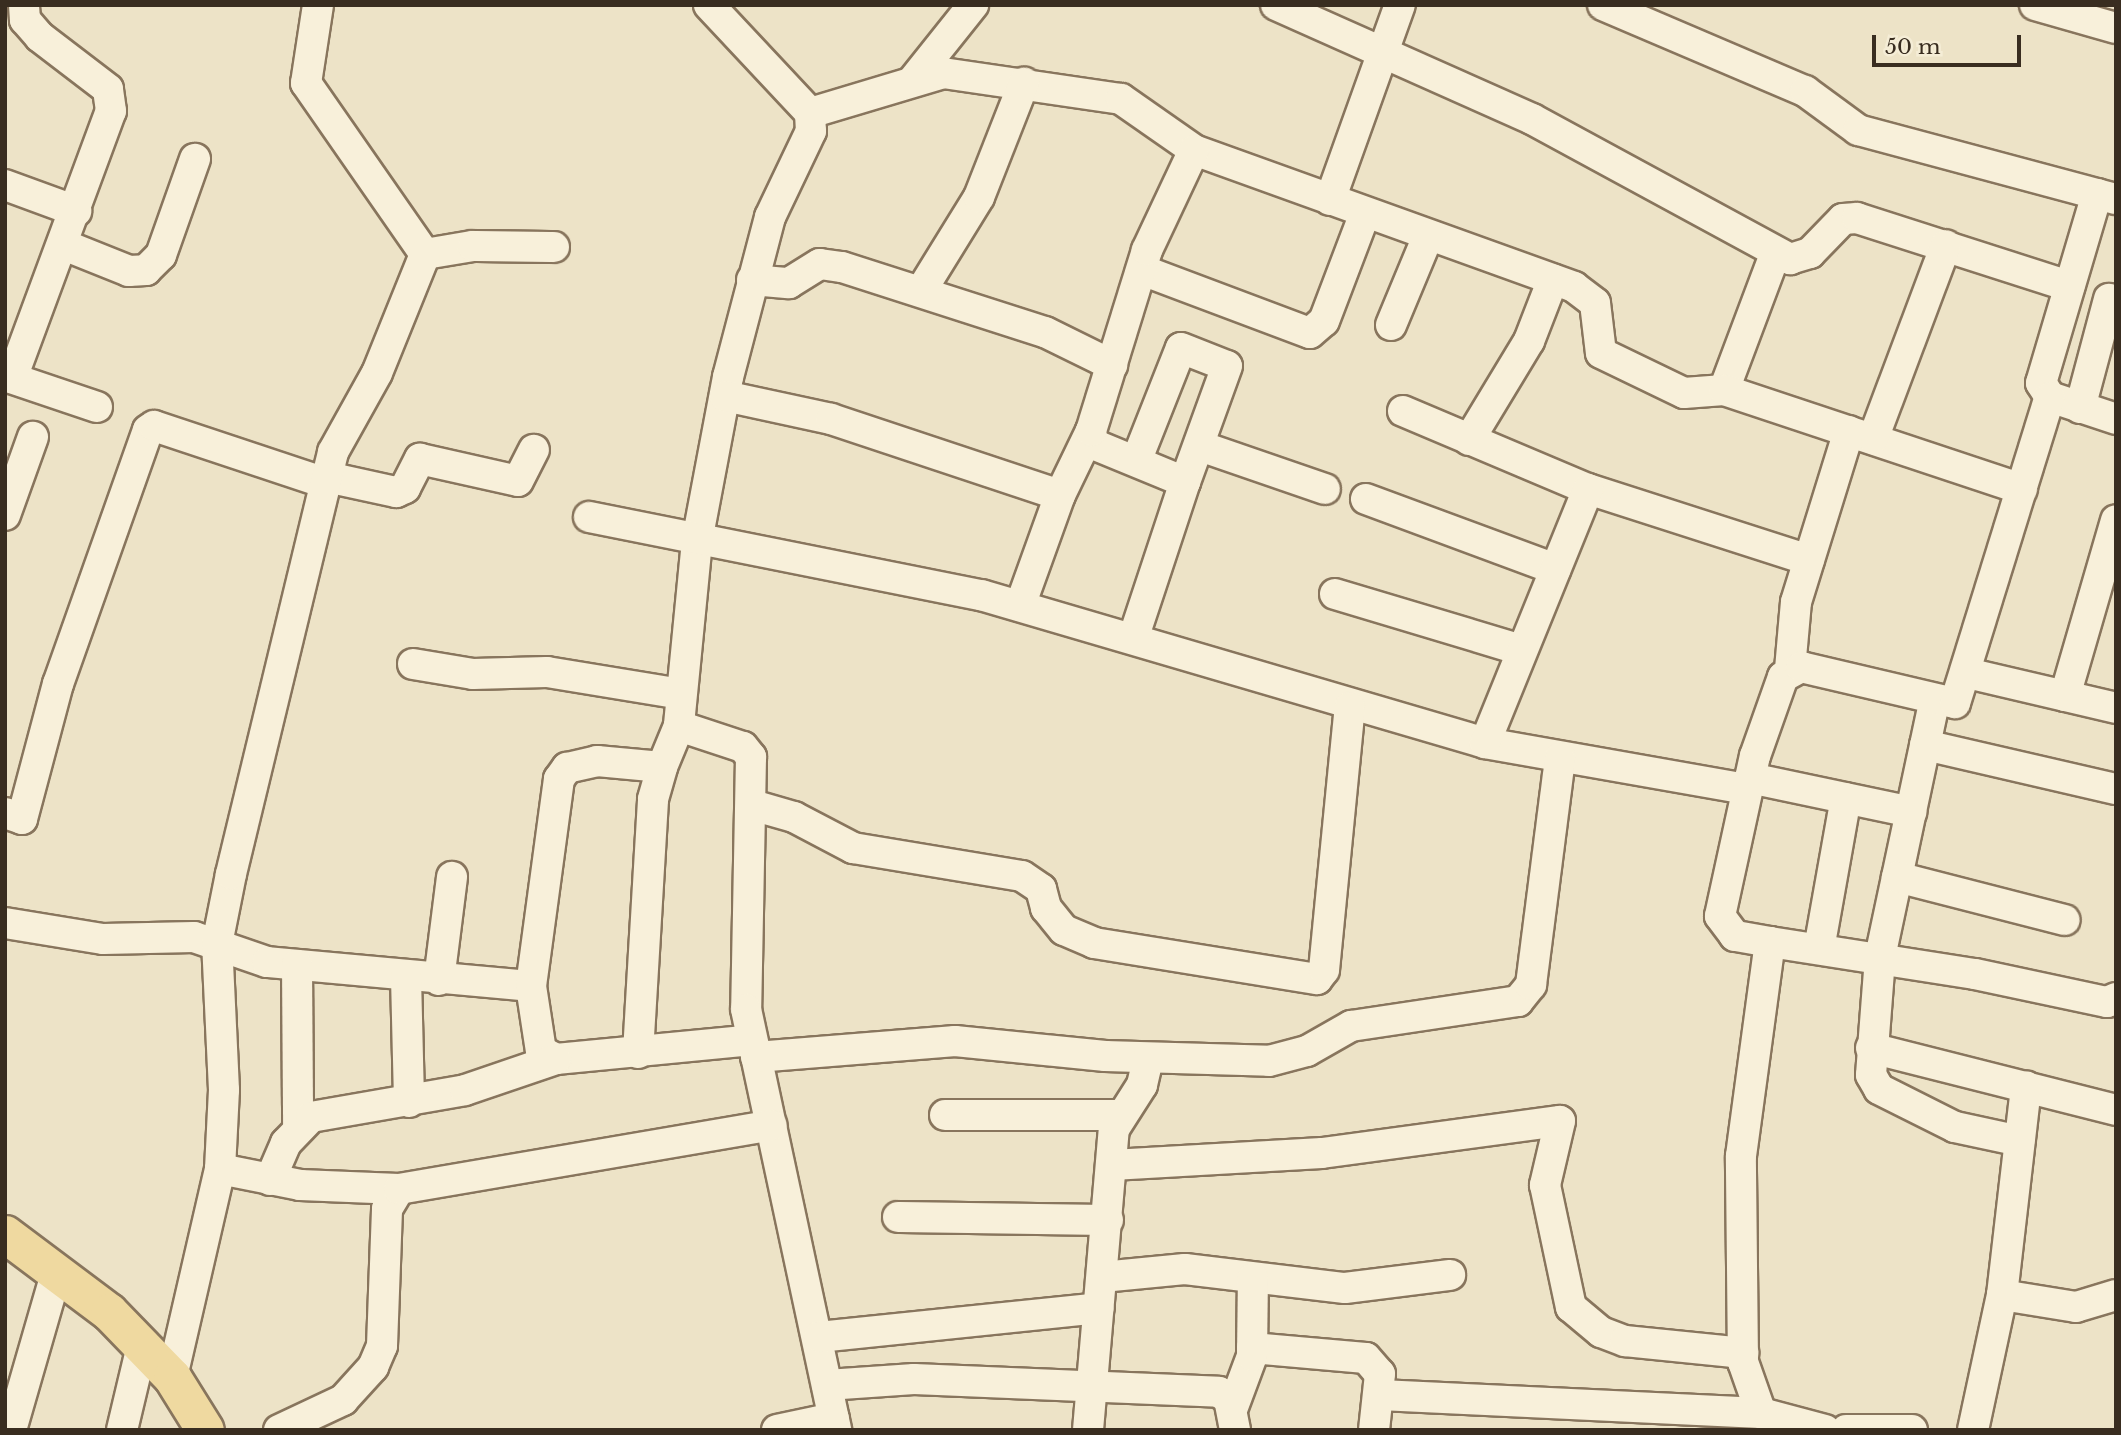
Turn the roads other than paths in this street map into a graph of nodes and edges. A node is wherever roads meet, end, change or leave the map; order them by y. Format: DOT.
graph roads {
  1 [pos="24,5"];
  2 [pos="318,5"];
  3 [pos="709,5"];
  4 [pos="973,5"];
  5 [pos="1400,5"];
  6 [pos="1603,5"];
  7 [pos="2035,5"];
  8 [pos="1284,7"];
  9 [pos="2116,28"];
  10 [pos="1383,53"];
  11 [pos="914,79"];
  12 [pos="1024,83"];
  13 [pos="810,113"];
  14 [pos="1194,150"];
  15 [pos="195,159"];
  16 [pos="5,184"];
  17 [pos="2106,197"];
  18 [pos="1330,200"];
  19 [pos="76,211"];
  20 [pos="1365,213"];
  21 [pos="1428,236"];
  22 [pos="64,245"];
  23 [pos="1947,245"];
  24 [pos="554,247"];
  25 [pos="425,254"];
  26 [pos="1775,254"];
  27 [pos="1142,270"];
  28 [pos="1553,279"];
  29 [pos="752,280"];
  30 [pos="2069,286"];
  31 [pos="921,291"];
  32 [pos="2109,299"];
  33 [pos="1391,324"];
  34 [pos="1112,365"];
  35 [pos="8,377"];
  36 [pos="1724,390"];
  37 [pos="725,396"];
  38 [pos="2050,397"];
  39 [pos="97,407"];
  40 [pos="2080,408"];
  41 [pos="1403,411"];
  42 [pos="2116,419"];
  43 [pos="1091,431"];
  44 [pos="1861,435"];
  45 [pos="33,437"];
  46 [pos="1469,440"];
  47 [pos="1200,446"];
  48 [pos="534,450"];
  49 [pos="1137,459"];
  50 [pos="326,480"];
  51 [pos="1185,482"];
  52 [pos="1325,489"];
  53 [pos="1588,489"];
  54 [pos="2022,489"];
  55 [pos="1060,495"];
  56 [pos="1366,499"];
  57 [pos="5,515"];
  58 [pos="589,517"];
  59 [pos="2116,520"];
  60 [pos="697,541"];
  61 [pos="1809,560"];
  62 [pos="1555,569"];
  63 [pos="1335,594"];
  64 [pos="1020,606"];
  65 [pos="1133,639"];
  66 [pos="1522,650"];
  67 [pos="413,664"];
  68 [pos="1790,669"];
  69 [pos="1967,673"];
  70 [pos="681,694"];
  71 [pos="2065,696"];
  72 [pos="1934,703"];
  73 [pos="1350,707"];
  74 [pos="2116,708"];
  75 [pos="679,726"];
  76 [pos="1485,743"];
  77 [pos="1925,745"];
  78 [pos="1560,758"];
  79 [pos="662,767"];
  80 [pos="1748,783"];
  81 [pos="2116,789"];
  82 [pos="1846,798"];
  83 [pos="752,805"];
  84 [pos="1911,812"];
  85 [pos="5,813"];
  86 [pos="452,877"];
  87 [pos="1897,877"];
  88 [pos="2066,920"];
  89 [pos="5,923"];
  90 [pos="1770,942"];
  91 [pos="217,944"];
  92 [pos="1819,949"];
  93 [pos="1880,958"];
  94 [pos="297,965"];
  95 [pos="406,977"];
  96 [pos="439,980"];
  97 [pos="531,986"];
  98 [pos="2116,998"];
  99 [pos="754,1048"];
  100 [pos="1871,1048"];
  101 [pos="638,1053"];
  102 [pos="556,1059"];
  103 [pos="1148,1059"];
  104 [pos="2026,1086"];
  105 [pos="409,1102"];
  106 [pos="2116,1110"];
  107 [pos="945,1115"];
  108 [pos="1117,1115"];
  109 [pos="298,1125"];
  110 [pos="772,1125"];
  111 [pos="2020,1141"];
  112 [pos="1112,1165"];
  113 [pos="220,1169"];
  114 [pos="270,1180"];
  115 [pos="400,1189"];
  116 [pos="898,1217"];
  117 [pos="1108,1220"];
  118 [pos="5,1234"];
  119 [pos="57,1271"];
  120 [pos="1450,1275"];
  121 [pos="1102,1277"];
  122 [pos="1253,1278"];
  123 [pos="2002,1295"];
  124 [pos="2116,1295"];
  125 [pos="1099,1308"];
  126 [pos="819,1337"];
  127 [pos="142,1346"];
  128 [pos="1252,1348"];
  129 [pos="1743,1353"];
  130 [pos="172,1377"];
  131 [pos="828,1385"];
  132 [pos="1092,1390"];
  133 [pos="1380,1395"];
  134 [pos="1761,1413"];
  135 [pos="1234,1419"];
  136 [pos="835,1424"];
  137 [pos="11,1430"];
  138 [pos="122,1430"];
  139 [pos="205,1430"];
  140 [pos="279,1430"];
  141 [pos="777,1430"];
  142 [pos="1088,1430"];
  143 [pos="1374,1430"];
  144 [pos="1825,1430"];
  145 [pos="1846,1430"];
  146 [pos="1912,1430"];
  147 [pos="1973,1430"];
  1 -- 19 [label="street"];
  2 -- 25 [label="street"];
  3 -- 13 [label="street"];
  4 -- 11 [label="street"];
  5 -- 10 [label="street"];
  6 -- 17 [label="street"];
  7 -- 9 [label="street"];
  8 -- 10 [label="street"];
  10 -- 18 [label="street"];
  10 -- 26 [label="street"];
  11 -- 12 [label="street"];
  11 -- 13 [label="street"];
  12 -- 14 [label="street"];
  12 -- 31 [label="street"];
  13 -- 29 [label="street"];
  14 -- 18 [label="street"];
  14 -- 27 [label="street"];
  15 -- 22 [label="street"];
  16 -- 19 [label="street"];
  17 -- 30 [label="street"];
  18 -- 20 [label="street"];
  19 -- 22 [label="street"];
  20 -- 21 [label="street"];
  20 -- 27 [label="street"];
  21 -- 28 [label="street"];
  21 -- 33 [label="street"];
  22 -- 35 [label="street"];
  23 -- 26 [label="street"];
  23 -- 30 [label="street"];
  23 -- 44 [label="street"];
  24 -- 25 [label="street"];
  25 -- 50 [label="street"];
  26 -- 36 [label="street"];
  27 -- 34 [label="street"];
  28 -- 36 [label="street"];
  28 -- 46 [label="street"];
  29 -- 31 [label="street"];
  29 -- 37 [label="street"];
  30 -- 38 [label="street"];
  31 -- 34 [label="street"];
  32 -- 40 [label="street"];
  34 -- 43 [label="street"];
  35 -- 39 [label="street"];
  36 -- 44 [label="street"];
  37 -- 55 [label="street"];
  37 -- 60 [label="street"];
  38 -- 40 [label="street"];
  38 -- 54 [label="street"];
  40 -- 42 [label="street"];
  41 -- 46 [label="street"];
  43 -- 49 [label="street"];
  43 -- 55 [label="street"];
  44 -- 54 [label="street"];
  44 -- 61 [label="street"];
  45 -- 57 [label="street"];
  46 -- 53 [label="street"];
  47 -- 49 [label="street"];
  47 -- 51 [label="street"];
  47 -- 52 [label="street"];
  48 -- 50 [label="street"];
  49 -- 51 [label="street"];
  50 -- 85 [label="street"];
  50 -- 91 [label="street"];
  51 -- 65 [label="street"];
  53 -- 61 [label="street"];
  53 -- 62 [label="street"];
  54 -- 69 [label="street"];
  55 -- 64 [label="street"];
  56 -- 62 [label="street"];
  58 -- 60 [label="street"];
  59 -- 71 [label="street"];
  60 -- 64 [label="street"];
  60 -- 70 [label="street"];
  61 -- 68 [label="street"];
  62 -- 66 [label="street"];
  63 -- 66 [label="street"];
  64 -- 65 [label="street"];
  65 -- 73 [label="street"];
  66 -- 76 [label="street"];
  67 -- 70 [label="street"];
  68 -- 72 [label="street"];
  68 -- 80 [label="street"];
  69 -- 71 [label="street"];
  69 -- 72 [label="street"];
  70 -- 75 [label="street"];
  71 -- 74 [label="street"];
  72 -- 77 [label="street"];
  73 -- 76 [label="street"];
  73 -- 83 [label="street"];
  75 -- 79 [label="street"];
  75 -- 83 [label="street"];
  76 -- 78 [label="street"];
  77 -- 81 [label="street"];
  77 -- 84 [label="street"];
  78 -- 80 [label="street"];
  78 -- 103 [label="street"];
  79 -- 97 [label="street"];
  79 -- 101 [label="street"];
  80 -- 82 [label="street"];
  80 -- 90 [label="street"];
  82 -- 84 [label="street"];
  82 -- 92 [label="street"];
  83 -- 99 [label="street"];
  84 -- 87 [label="street"];
  86 -- 96 [label="street"];
  87 -- 88 [label="street"];
  87 -- 93 [label="street"];
  89 -- 91 [label="street"];
  90 -- 92 [label="street"];
  90 -- 129 [label="street"];
  91 -- 94 [label="street"];
  91 -- 113 [label="street"];
  92 -- 93 [label="street"];
  93 -- 98 [label="street"];
  93 -- 100 [label="street"];
  94 -- 95 [label="street"];
  94 -- 109 [label="street"];
  95 -- 96 [label="street"];
  95 -- 105 [label="street"];
  96 -- 97 [label="street"];
  97 -- 102 [label="street"];
  99 -- 101 [label="street"];
  99 -- 103 [label="street"];
  99 -- 110 [label="street"];
  100 -- 104 [label="street"];
  100 -- 111 [label="street"];
  101 -- 102 [label="street"];
  102 -- 105 [label="street"];
  103 -- 108 [label="street"];
  104 -- 106 [label="street"];
  104 -- 111 [label="street"];
  105 -- 109 [label="street"];
  107 -- 108 [label="street"];
  108 -- 112 [label="street"];
  109 -- 114 [label="street"];
  110 -- 115 [label="street"];
  110 -- 126 [label="street"];
  111 -- 123 [label="street"];
  112 -- 117 [label="street"];
  112 -- 129 [label="street"];
  113 -- 114 [label="street"];
  113 -- 130 [label="street"];
  114 -- 115 [label="street"];
  115 -- 140 [label="street"];
  116 -- 117 [label="street"];
  117 -- 121 [label="street"];
  118 -- 119 [label="main road"];
  119 -- 127 [label="main road"];
  119 -- 137 [label="street"];
  120 -- 122 [label="street"];
  121 -- 122 [label="street"];
  121 -- 125 [label="street"];
  122 -- 128 [label="street"];
  123 -- 124 [label="street"];
  123 -- 147 [label="street"];
  125 -- 126 [label="street"];
  125 -- 132 [label="street"];
  126 -- 131 [label="street"];
  127 -- 130 [label="main road"];
  127 -- 138 [label="street"];
  128 -- 133 [label="street"];
  128 -- 135 [label="street"];
  129 -- 134 [label="street"];
  130 -- 139 [label="main road"];
  131 -- 132 [label="street"];
  131 -- 136 [label="street"];
  132 -- 135 [label="street"];
  132 -- 142 [label="street"];
  133 -- 134 [label="street"];
  133 -- 143 [label="street"];
  134 -- 144 [label="street"];
  136 -- 141 [label="street"];
  145 -- 146 [label="street"];
}
